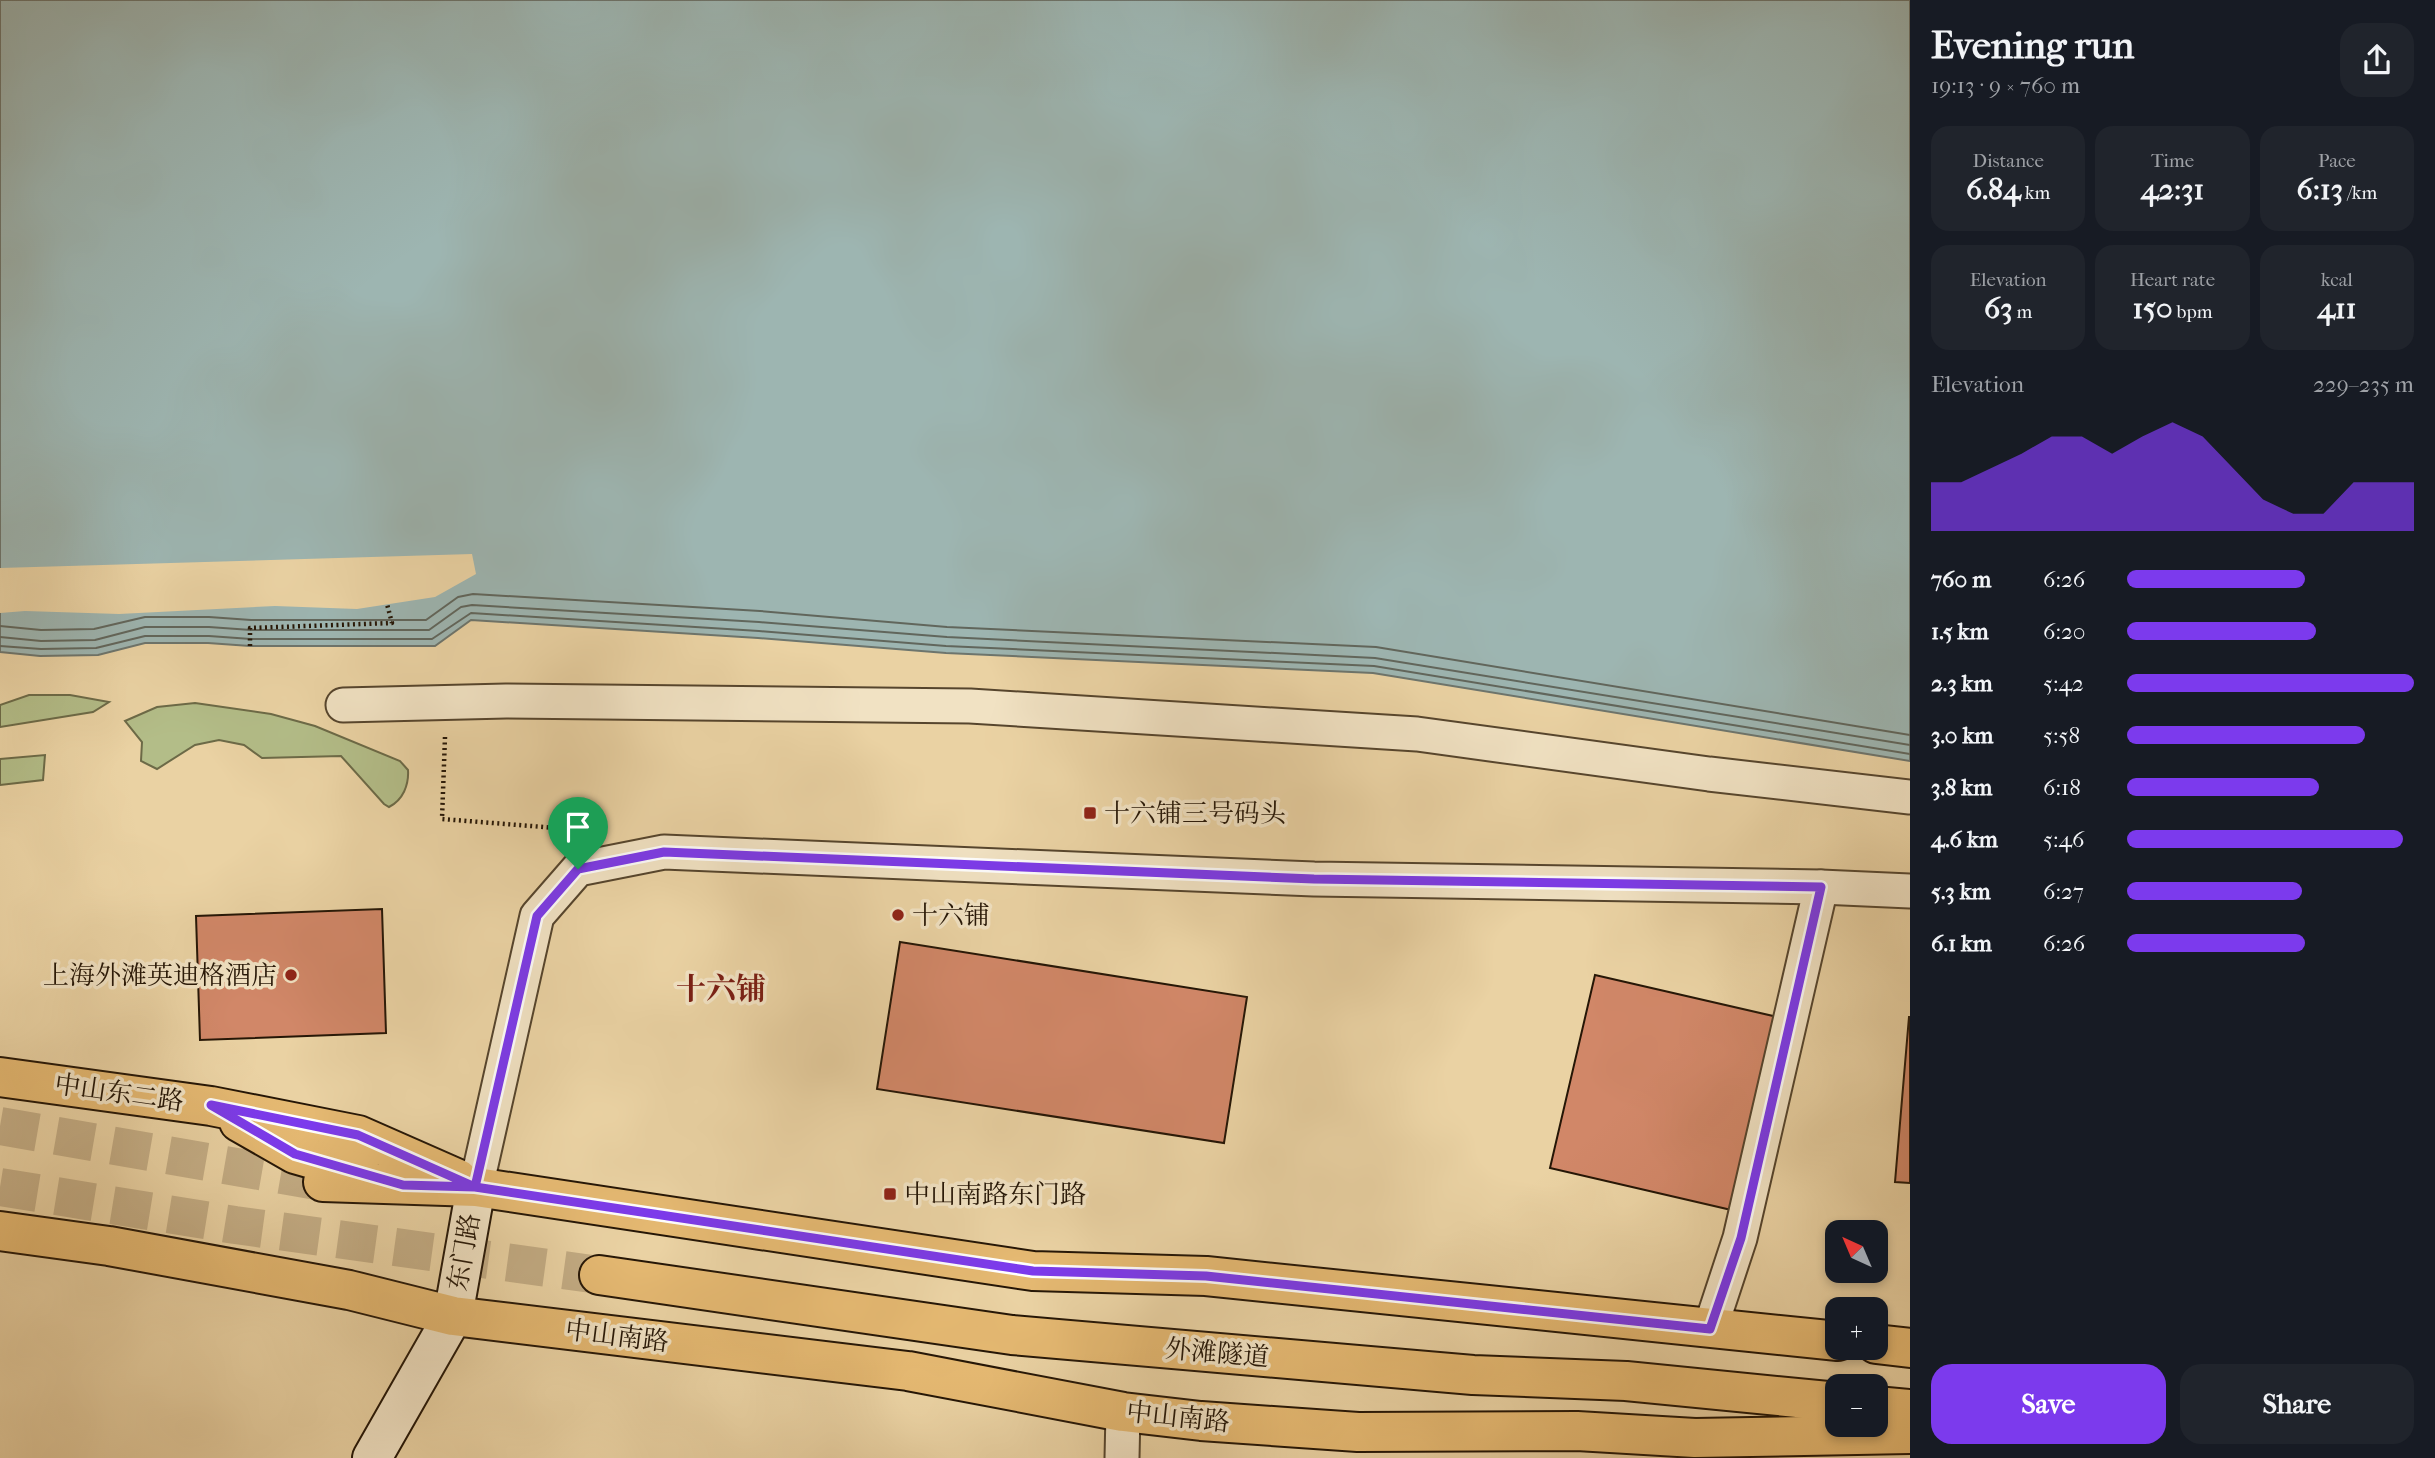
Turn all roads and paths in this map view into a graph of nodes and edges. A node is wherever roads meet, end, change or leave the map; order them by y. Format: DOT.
graph roads {
  1 [pos="387,604"];
  2 [pos="250,646"];
  3 [pos="446,704"];
  4 [pos="342,705"];
  5 [pos="1910,797"];
  6 [pos="578,869"];
  7 [pos="1821,887"];
  8 [pos="1910,891"];
  9 [pos="0,1077"];
  10 [pos="211,1105"];
  11 [pos="323,1182"];
  12 [pos="403,1185"];
  13 [pos="475,1187"];
  14 [pos="0,1231"];
  15 [pos="599,1275"];
  16 [pos="453,1315"];
  17 [pos="1710,1329"];
  18 [pos="1825,1340"];
  19 [pos="1888,1346"];
  20 [pos="1910,1348"];
  21 [pos="1825,1401"];
  22 [pos="1888,1407"];
  23 [pos="1910,1409"];
  24 [pos="1123,1412"];
  25 [pos="1910,1434"];
  26 [pos="1693,1448"];
  27 [pos="372,1458"];
  28 [pos="1122,1458"];
  1 -- 2 [label="path"];
  3 -- 4 [label="street"];
  3 -- 5 [label="street"];
  3 -- 6 [label="path"];
  6 -- 7 [label="street"];
  6 -- 13 [label="street, 东门路"];
  7 -- 8 [label="street"];
  7 -- 17 [label="street"];
  9 -- 10 [label="main road, 中山东二路"];
  10 -- 12 [label="main road"];
  10 -- 13 [label="main road, 中山东二路"];
  11 -- 12 [label="main road"];
  12 -- 13 [label="main road"];
  13 -- 16 [label="street, 东门路"];
  13 -- 17 [label="main road"];
  14 -- 16 [label="main road"];
  15 -- 21 [label="main road, 外滩隧道"];
  16 -- 24 [label="main road, 中山南路"];
  16 -- 27 [label="street, 东门路"];
  17 -- 18 [label="main road"];
  19 -- 20 [label="main road"];
  22 -- 23 [label="main road"];
  24 -- 26 [label="main road, 中山南路"];
  24 -- 28 [label="street"];
  25 -- 26 [label="main road, 中山南路"];
}
